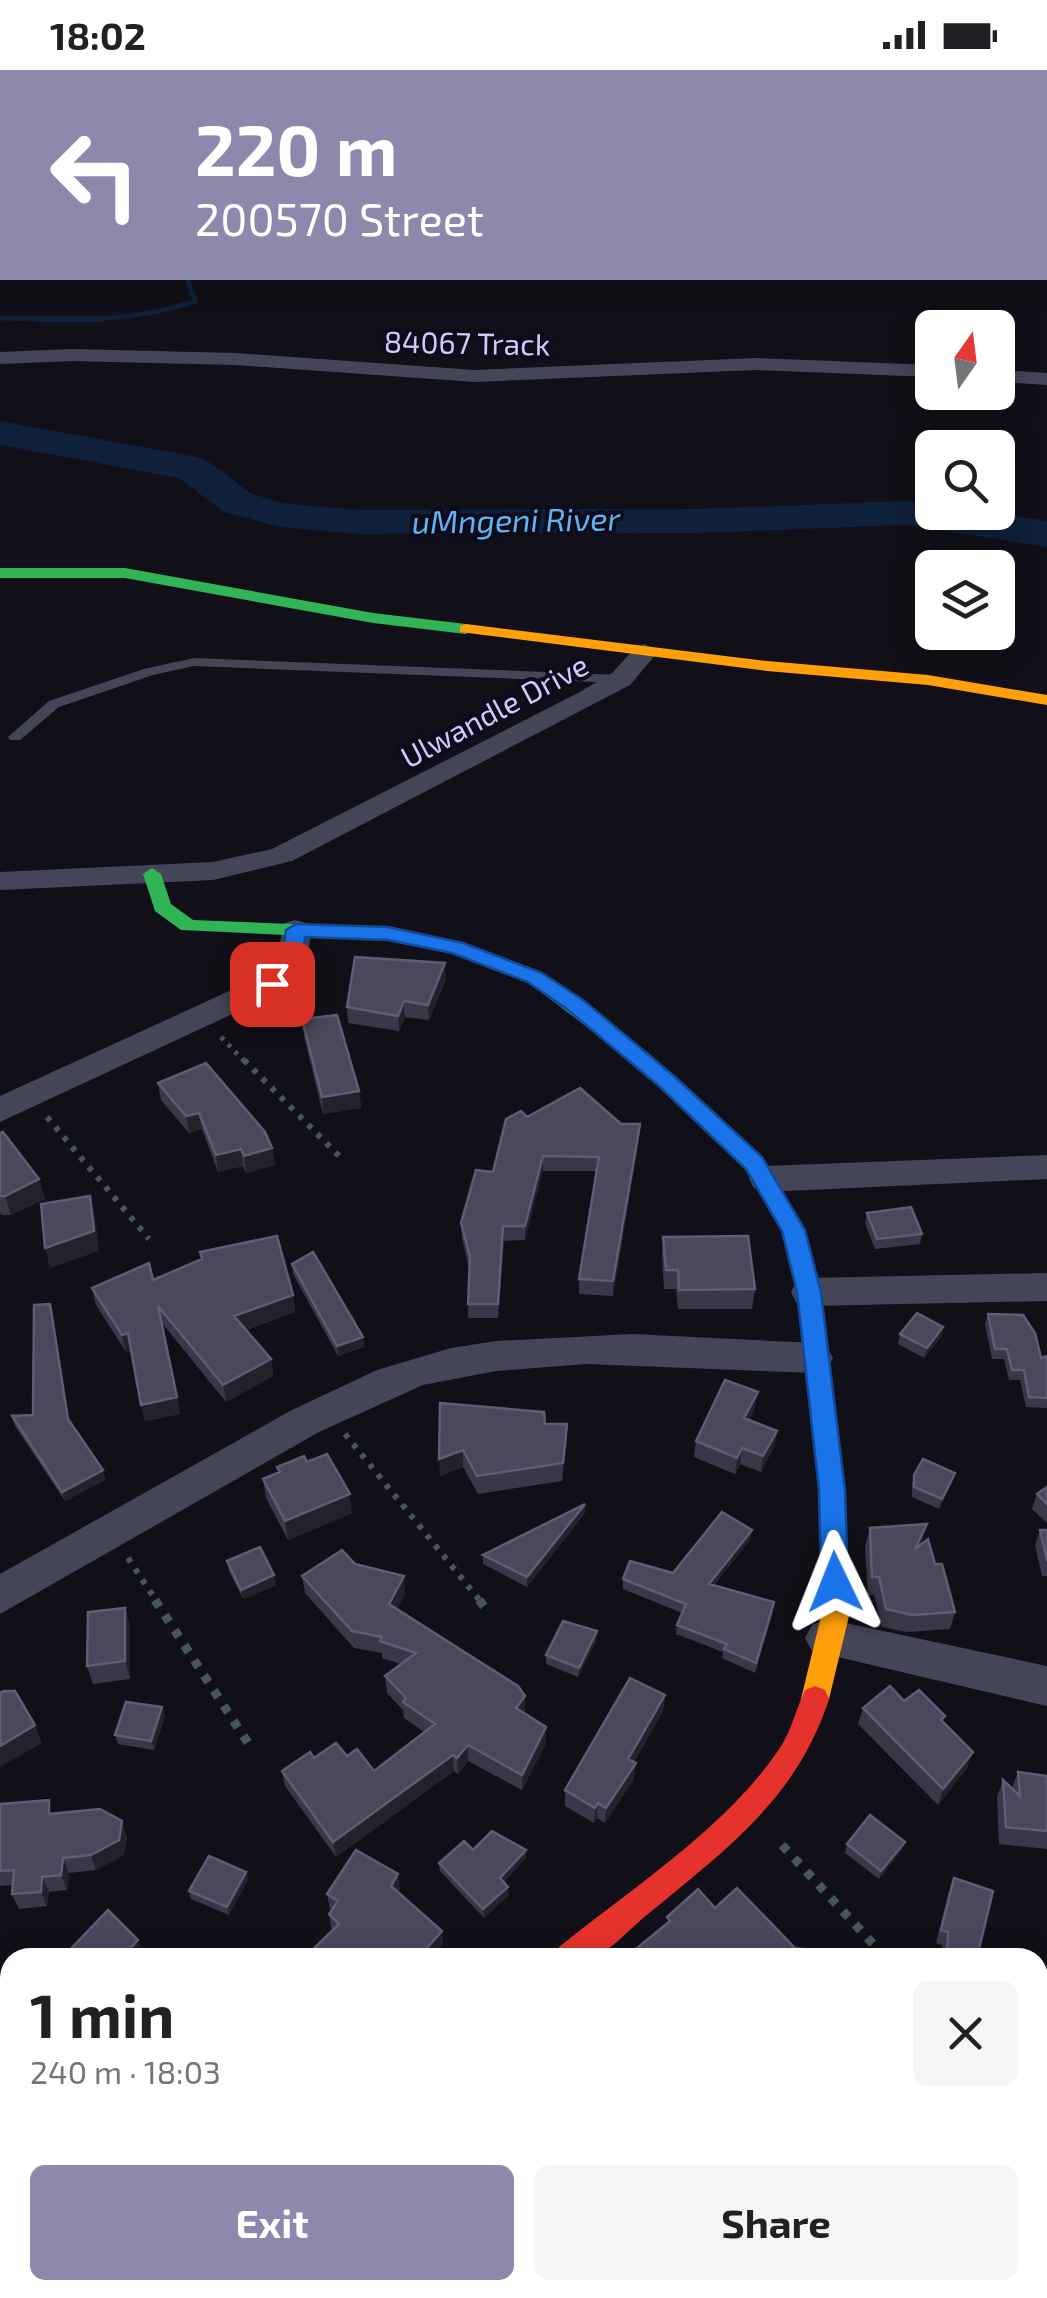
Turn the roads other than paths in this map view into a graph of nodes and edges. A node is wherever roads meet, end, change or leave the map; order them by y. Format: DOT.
graph roads {
  1 [pos="0,358"];
  2 [pos="915,370"];
  3 [pos="1015,377"];
  4 [pos="1047,380"];
  5 [pos="0,574"];
  6 [pos="645,652"];
  7 [pos="621,679"];
  8 [pos="1047,700"];
  9 [pos="15,737"];
  10 [pos="152,874"];
  11 [pos="0,880"];
  12 [pos="296,930"];
  13 [pos="15,1103"];
  14 [pos="1047,1168"];
  15 [pos="766,1180"];
  16 [pos="1047,1287"];
  17 [pos="809,1292"];
  18 [pos="814,1358"];
  19 [pos="0,1596"];
  20 [pos="827,1638"];
  21 [pos="1047,1686"];
  22 [pos="582,1948"];
  1 -- 2 [label="street, 84067 Track"];
  3 -- 4 [label="street"];
  5 -- 6 [label="street"];
  6 -- 7 [label="street, Ulwandle Drive"];
  6 -- 8 [label="street"];
  7 -- 9 [label="lane"];
  7 -- 10 [label="street, Ulwandle Drive"];
  10 -- 11 [label="street, Ulwandle Drive"];
  10 -- 12 [label="street"];
  12 -- 13 [label="street"];
  12 -- 15 [label="street"];
  14 -- 15 [label="street"];
  15 -- 17 [label="street"];
  16 -- 17 [label="street"];
  17 -- 18 [label="street"];
  18 -- 19 [label="street"];
  18 -- 20 [label="street"];
  20 -- 21 [label="street"];
  20 -- 22 [label="street"];
}
